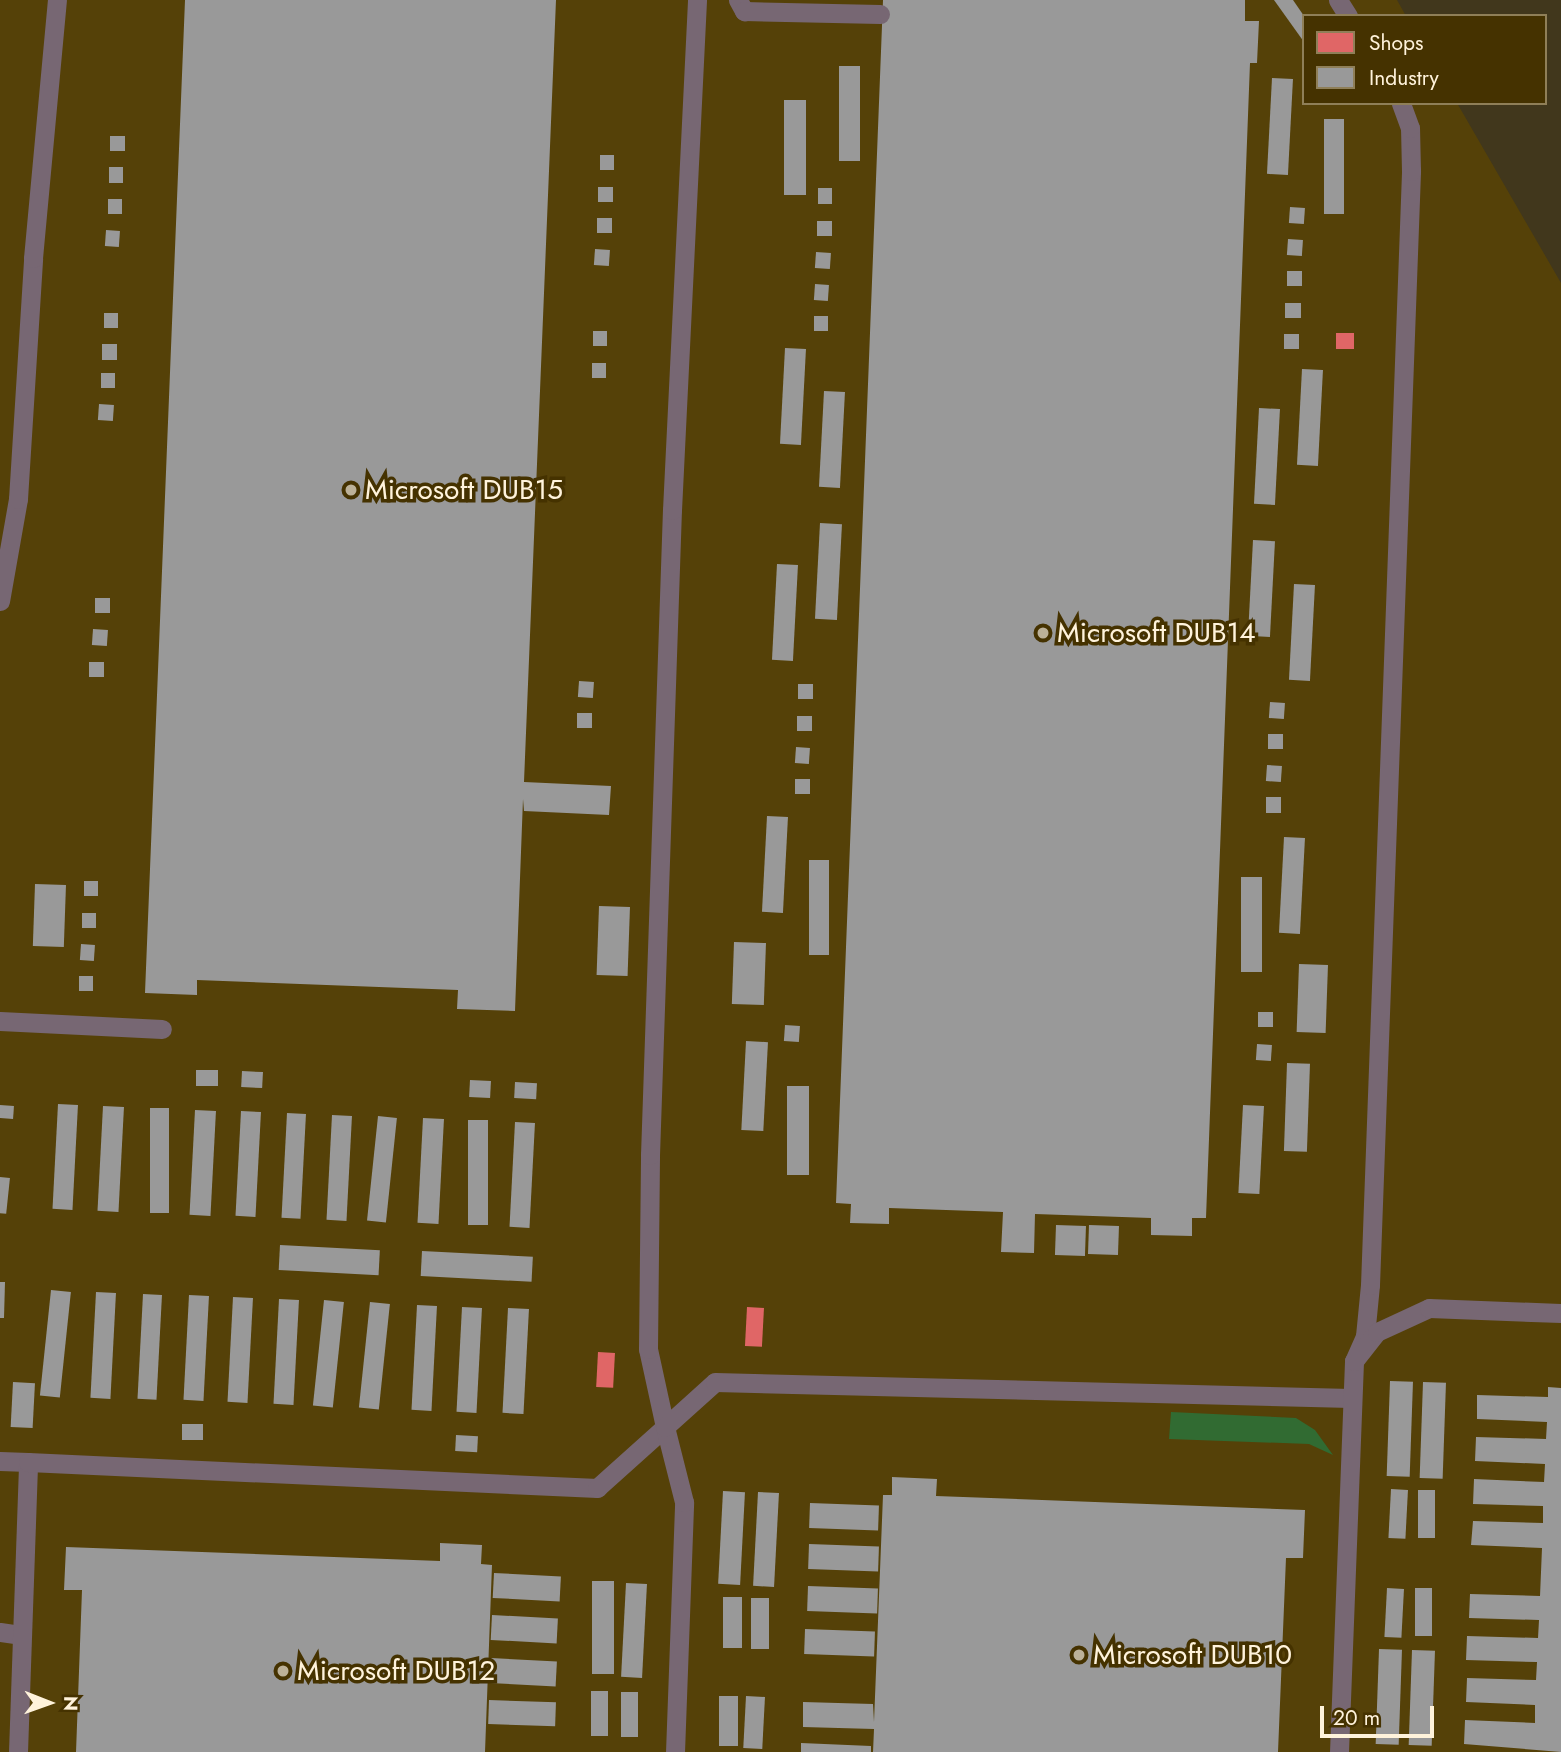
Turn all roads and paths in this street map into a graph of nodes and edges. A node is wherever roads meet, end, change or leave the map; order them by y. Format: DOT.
graph roads {
  1 [pos="57,0"];
  2 [pos="697,0"];
  3 [pos="738,0"];
  4 [pos="880,14"];
  5 [pos="1402,105"];
  6 [pos="0,601"];
  7 [pos="0,1021"];
  8 [pos="162,1029"];
  9 [pos="1561,1313"];
  10 [pos="1354,1362"];
  11 [pos="1351,1398"];
  12 [pos="665,1427"];
  13 [pos="0,1461"];
  14 [pos="28,1462"];
  15 [pos="0,1632"];
  16 [pos="22,1635"];
  17 [pos="18,1752"];
  18 [pos="675,1752"];
  19 [pos="1339,1752"];
  1 -- 6 [label="lane"];
  2 -- 12 [label="lane"];
  3 -- 4 [label="lane"];
  5 -- 10 [label="lane"];
  7 -- 8 [label="lane"];
  9 -- 10 [label="lane"];
  10 -- 11 [label="lane"];
  11 -- 12 [label="lane"];
  11 -- 19 [label="lane"];
  12 -- 14 [label="lane"];
  12 -- 18 [label="lane"];
  13 -- 14 [label="lane"];
  14 -- 16 [label="lane"];
  15 -- 16 [label="lane"];
  16 -- 17 [label="lane"];
}
